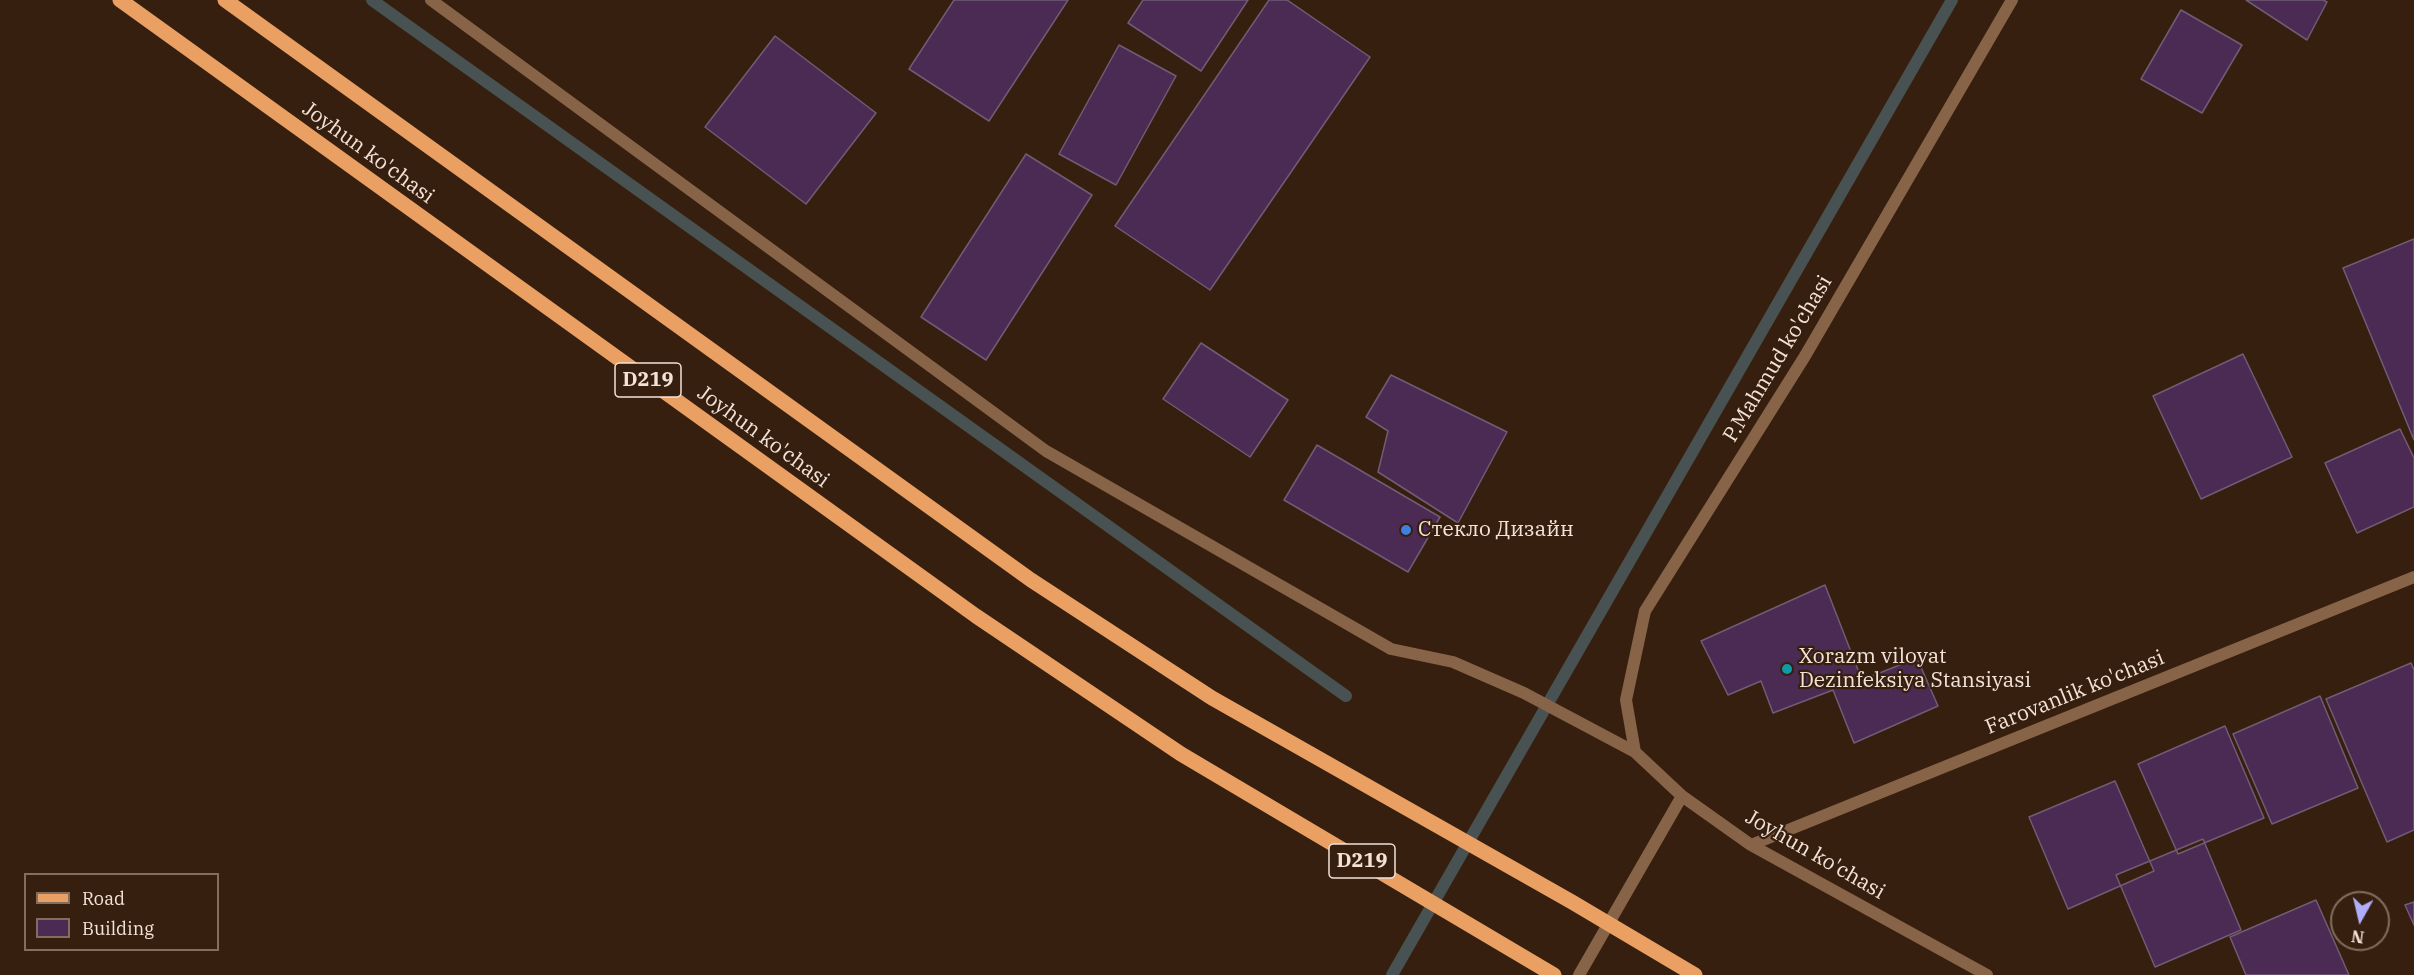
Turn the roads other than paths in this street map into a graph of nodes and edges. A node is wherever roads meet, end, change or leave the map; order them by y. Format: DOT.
graph roads {
  1 [pos="120,0"];
  2 [pos="225,0"];
  3 [pos="431,0"];
  4 [pos="2012,0"];
  5 [pos="2414,577"];
  6 [pos="1635,752"];
  7 [pos="1683,796"];
  8 [pos="1751,845"];
  9 [pos="1610,925"];
  10 [pos="1548,972"];
  11 [pos="1579,975"];
  12 [pos="1695,975"];
  13 [pos="1987,975"];
  1 -- 10 [label="main road, Joyhun ko'chasi / D219"];
  2 -- 9 [label="main road, Joyhun ko'chasi / D219"];
  3 -- 6 [label="street, Joyhun ko'chasi"];
  4 -- 6 [label="street, P.Mahmud ko'chasi"];
  5 -- 8 [label="street, Farovanlik ko'chasi"];
  6 -- 7 [label="street, Joyhun ko'chasi"];
  7 -- 8 [label="street, Joyhun ko'chasi"];
  7 -- 9 [label="street"];
  8 -- 13 [label="street, Joyhun ko'chasi"];
  9 -- 11 [label="street"];
  9 -- 12 [label="main road, D219"];
}
